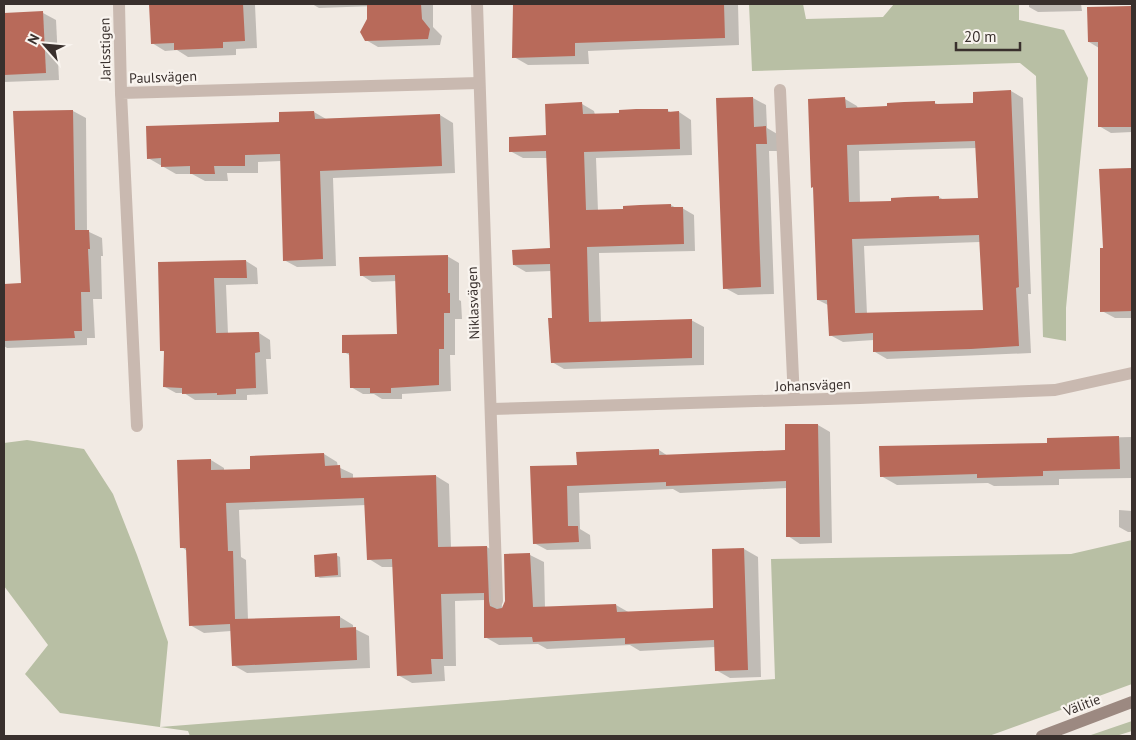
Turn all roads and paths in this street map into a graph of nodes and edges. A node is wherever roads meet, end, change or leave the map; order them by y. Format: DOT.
graph roads {
  1 [pos="119,4"];
  2 [pos="477,4"];
  3 [pos="479,83"];
  4 [pos="780,90"];
  5 [pos="122,93"];
  6 [pos="1132,373"];
  7 [pos="794,400"];
  8 [pos="492,409"];
  9 [pos="137,426"];
  10 [pos="497,601"];
  11 [pos="1132,702"];
  12 [pos="1042,736"];
  1 -- 5 [label="street, Jarlsstigen"];
  2 -- 3 [label="street, Niklasvägen"];
  3 -- 5 [label="street, Paulsvägen"];
  3 -- 8 [label="street, Niklasvägen"];
  4 -- 7 [label="street"];
  5 -- 9 [label="street, Paulsvägen"];
  6 -- 7 [label="street, Johansvägen"];
  7 -- 8 [label="street, Johansvägen"];
  8 -- 10 [label="street, Niklasvägen"];
  11 -- 12 [label="main road, Välitie"];
}
